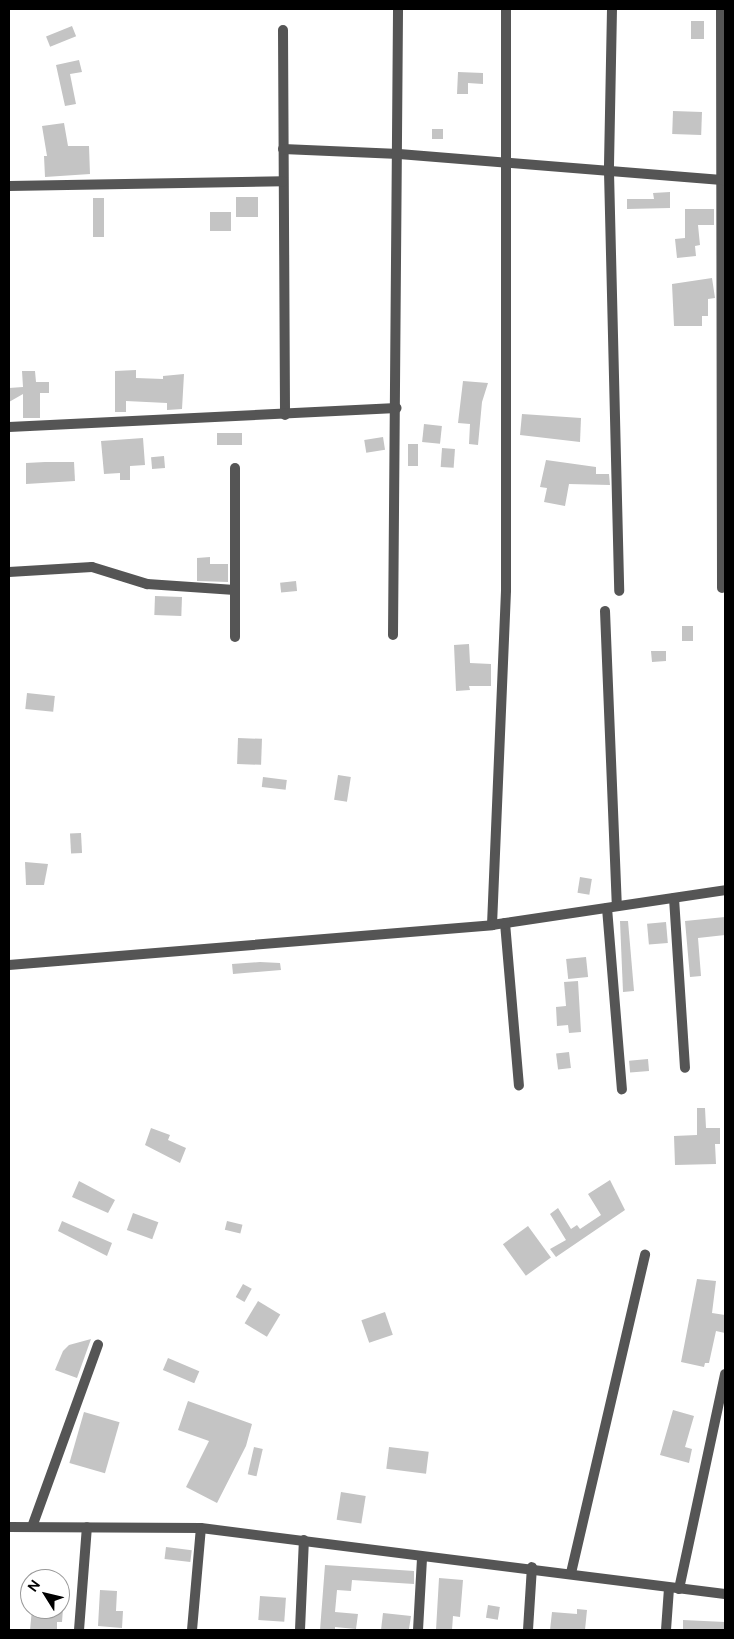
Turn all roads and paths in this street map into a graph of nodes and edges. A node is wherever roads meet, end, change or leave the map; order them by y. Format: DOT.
graph roads {
  1 [pos="398,9"];
  2 [pos="506,9"];
  3 [pos="612,9"];
  4 [pos="721,9"];
  5 [pos="283,30"];
  6 [pos="283,149"];
  7 [pos="399,154"];
  8 [pos="507,164"];
  9 [pos="609,172"];
  10 [pos="724,180"];
  11 [pos="283,181"];
  12 [pos="9,186"];
  13 [pos="397,408"];
  14 [pos="284,415"];
  15 [pos="9,427"];
  16 [pos="235,468"];
  17 [pos="9,572"];
  18 [pos="722,588"];
  19 [pos="234,590"];
  20 [pos="619,591"];
  21 [pos="605,611"];
  22 [pos="393,635"];
  23 [pos="234,637"];
  24 [pos="725,890"];
  25 [pos="674,898"];
  26 [pos="612,907"];
  27 [pos="505,923"];
  28 [pos="492,925"];
  29 [pos="9,965"];
  30 [pos="685,1068"];
  31 [pos="519,1085"];
  32 [pos="622,1089"];
  33 [pos="645,1254"];
  34 [pos="98,1345"];
  35 [pos="725,1374"];
  36 [pos="32,1527"];
  37 [pos="87,1527"];
  38 [pos="9,1528"];
  39 [pos="200,1528"];
  40 [pos="304,1540"];
  41 [pos="422,1558"];
  42 [pos="532,1567"];
  43 [pos="571,1573"];
  44 [pos="674,1589"];
  45 [pos="725,1594"];
  46 [pos="79,1630"];
  47 [pos="192,1630"];
  48 [pos="300,1630"];
  49 [pos="418,1630"];
  50 [pos="528,1630"];
  51 [pos="666,1630"];
  1 -- 7 [label="street"];
  2 -- 8 [label="street"];
  3 -- 9 [label="street"];
  4 -- 10 [label="street"];
  5 -- 6 [label="street"];
  6 -- 7 [label="street"];
  6 -- 11 [label="street"];
  7 -- 8 [label="street"];
  7 -- 13 [label="street"];
  8 -- 9 [label="street"];
  8 -- 28 [label="street"];
  9 -- 10 [label="street"];
  9 -- 20 [label="street"];
  10 -- 18 [label="street"];
  11 -- 12 [label="street"];
  11 -- 14 [label="street"];
  13 -- 14 [label="street"];
  13 -- 22 [label="street"];
  14 -- 15 [label="street"];
  16 -- 19 [label="street"];
  17 -- 19 [label="street"];
  19 -- 23 [label="street"];
  21 -- 26 [label="street"];
  24 -- 25 [label="street"];
  25 -- 26 [label="street"];
  25 -- 30 [label="street"];
  26 -- 27 [label="street"];
  26 -- 32 [label="street"];
  27 -- 28 [label="street"];
  27 -- 31 [label="street"];
  28 -- 29 [label="street"];
  33 -- 43 [label="street"];
  34 -- 36 [label="street"];
  35 -- 44 [label="street"];
  36 -- 37 [label="street"];
  36 -- 38 [label="street"];
  37 -- 39 [label="street"];
  37 -- 46 [label="street"];
  39 -- 40 [label="street"];
  39 -- 47 [label="street"];
  40 -- 41 [label="street"];
  40 -- 48 [label="street"];
  41 -- 42 [label="street"];
  41 -- 49 [label="street"];
  42 -- 43 [label="street"];
  42 -- 50 [label="street"];
  43 -- 44 [label="street"];
  44 -- 45 [label="street"];
  44 -- 51 [label="street"];
}
